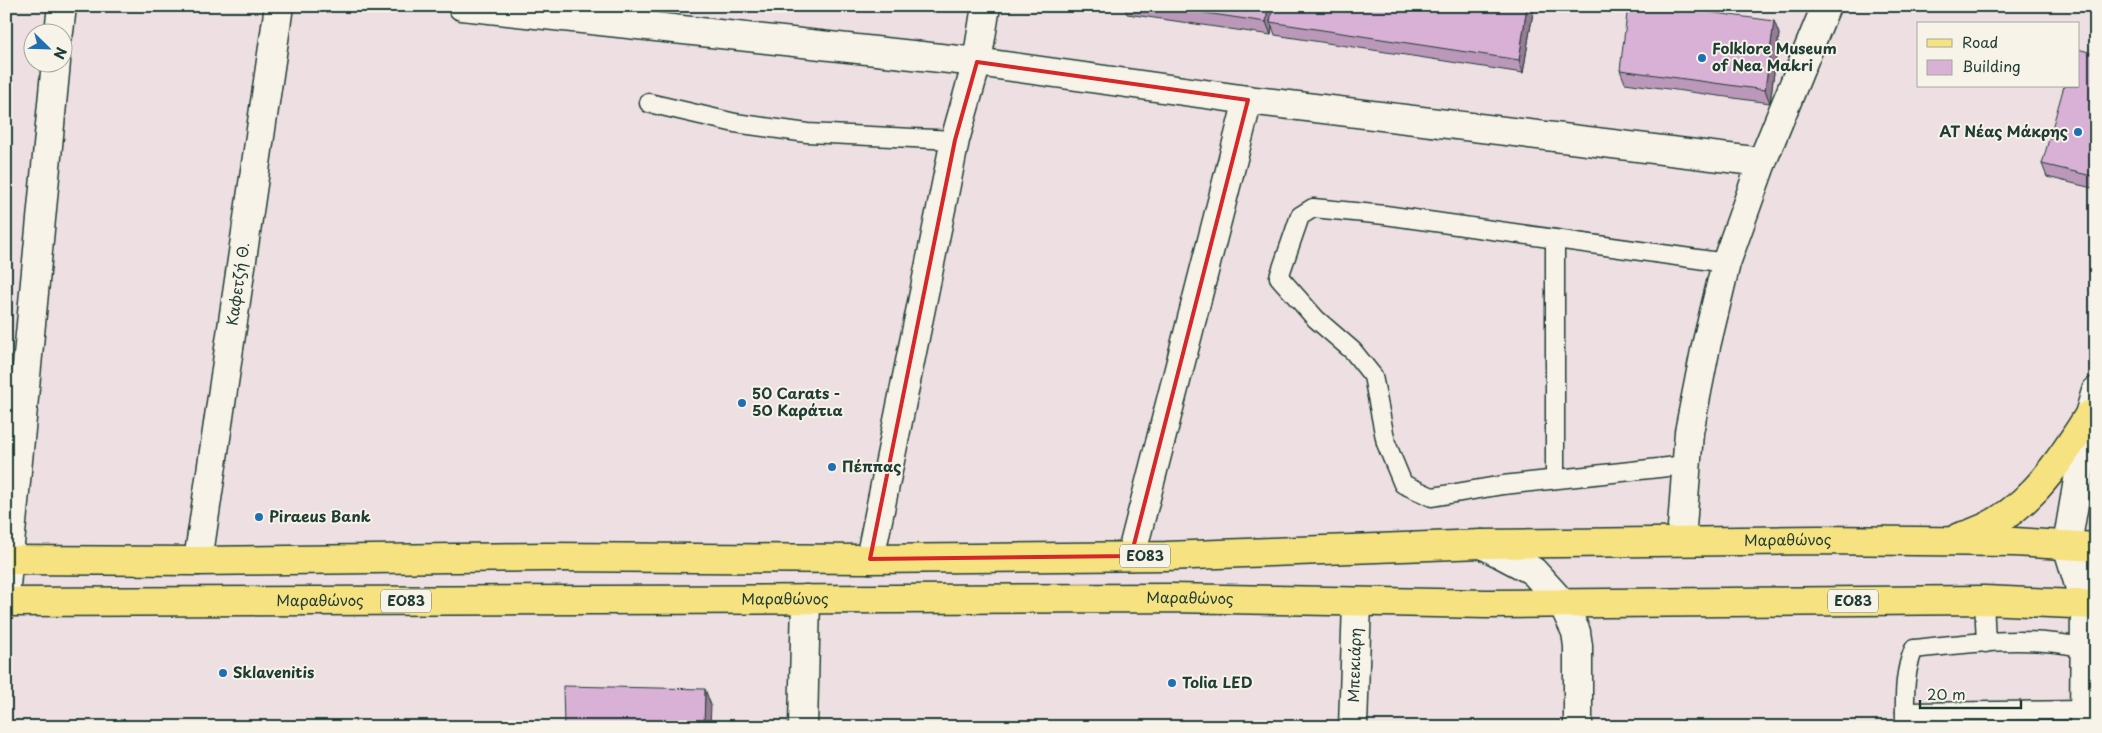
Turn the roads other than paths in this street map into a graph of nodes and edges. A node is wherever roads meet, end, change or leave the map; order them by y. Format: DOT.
graph roads {
  1 [pos="62,6"];
  2 [pos="279,6"];
  3 [pos="462,6"];
  4 [pos="986,6"];
  5 [pos="1826,6"];
  6 [pos="584,13"];
  7 [pos="60,22"];
  8 [pos="977,62"];
  9 [pos="55,72"];
  10 [pos="1248,100"];
  11 [pos="649,104"];
  12 [pos="955,140"];
  13 [pos="1762,162"];
  14 [pos="1555,239"];
  15 [pos="1726,262"];
  16 [pos="2092,403"];
  17 [pos="1686,466"];
  18 [pos="1555,480"];
  19 [pos="1681,541"];
  20 [pos="1939,542"];
  21 [pos="1482,544"];
  22 [pos="2067,545"];
  23 [pos="2096,547"];
  24 [pos="1131,556"];
  25 [pos="870,559"];
  26 [pos="198,560"];
  27 [pos="2096,560"];
  28 [pos="7,569"];
  29 [pos="806,599"];
  30 [pos="1984,600"];
  31 [pos="6,602"];
  32 [pos="1357,602"];
  33 [pos="1563,604"];
  34 [pos="2090,605"];
  35 [pos="1986,643"];
  36 [pos="2084,648"];
  37 [pos="2084,719"];
  38 [pos="1905,720"];
  39 [pos="802,727"];
  40 [pos="1353,727"];
  41 [pos="1578,727"];
  1 -- 7 [label="street"];
  2 -- 26 [label="street, Καφετζή Θ."];
  3 -- 6 [label="street"];
  4 -- 8 [label="street"];
  5 -- 13 [label="street"];
  6 -- 8 [label="street"];
  8 -- 10 [label="street"];
  8 -- 12 [label="street"];
  9 -- 28 [label="street"];
  10 -- 13 [label="street"];
  10 -- 24 [label="street"];
  11 -- 12 [label="lane"];
  12 -- 25 [label="street"];
  13 -- 15 [label="street"];
  14 -- 15 [label="lane"];
  14 -- 18 [label="lane"];
  14 -- 18 [label="lane"];
  15 -- 17 [label="street"];
  16 -- 20 [label="main road"];
  16 -- 22 [label="street"];
  17 -- 18 [label="lane"];
  17 -- 19 [label="street"];
  19 -- 20 [label="main road, Μαραθώνος / ΕΟ83"];
  19 -- 21 [label="main road, Μαραθώνος / ΕΟ83"];
  20 -- 22 [label="main road, Μαραθώνος / ΕΟ83"];
  21 -- 24 [label="main road, Μαραθώνος / ΕΟ83"];
  21 -- 33 [label="street, Μαραθώνος"];
  22 -- 23 [label="main road, Μαραθώνος / ΕΟ83"];
  22 -- 34 [label="street"];
  24 -- 25 [label="main road, Μαραθώνος / ΕΟ83"];
  25 -- 26 [label="main road, Μαραθώνος / ΕΟ83"];
  26 -- 28 [label="main road, Μαραθώνος / ΕΟ83"];
  27 -- 34 [label="street"];
  29 -- 31 [label="main road, Μαραθώνος / ΕΟ83"];
  29 -- 32 [label="main road, Μαραθώνος / ΕΟ83"];
  29 -- 39 [label="street"];
  30 -- 33 [label="main road, Μαραθώνος / ΕΟ83"];
  30 -- 34 [label="main road, Μαραθώνος / ΕΟ83"];
  30 -- 35 [label="lane"];
  32 -- 33 [label="main road, Μαραθώνος / ΕΟ83"];
  32 -- 40 [label="street, Μπεκιάρη"];
  33 -- 41 [label="street"];
  34 -- 36 [label="street"];
  35 -- 36 [label="lane"];
  35 -- 38 [label="lane"];
  36 -- 37 [label="street"];
  37 -- 38 [label="lane"];
}
